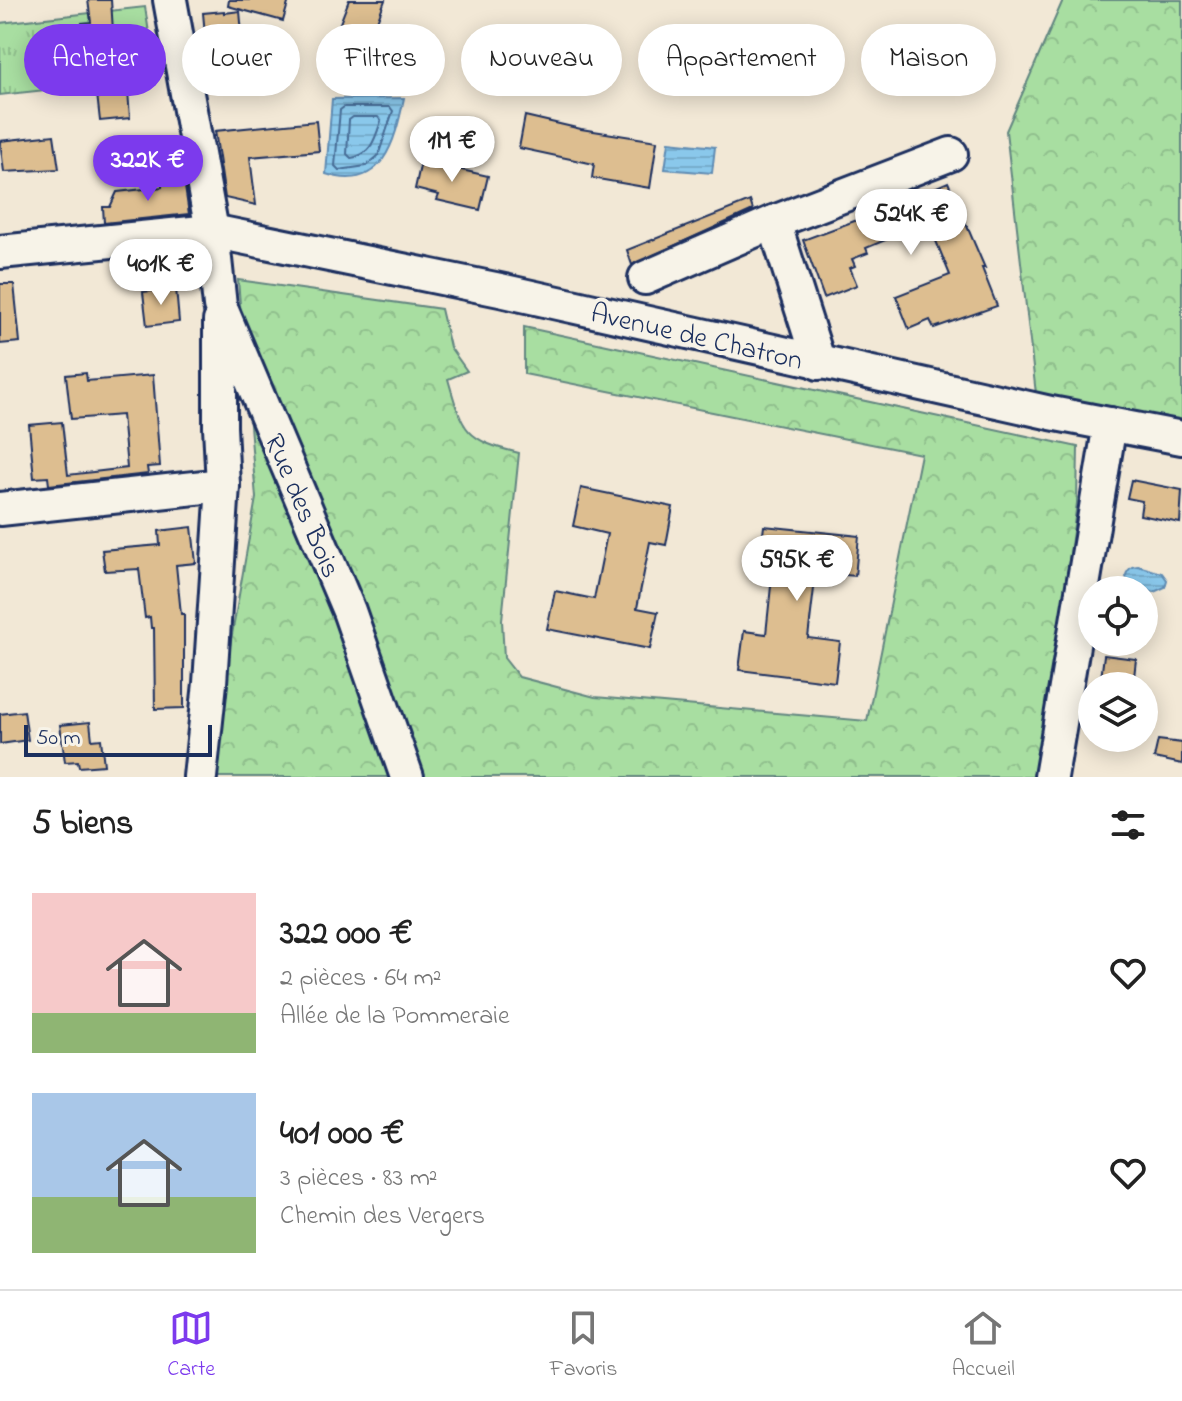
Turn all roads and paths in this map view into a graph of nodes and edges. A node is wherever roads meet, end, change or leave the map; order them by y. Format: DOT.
graph roads {
  1 [pos="170,0"];
  2 [pos="951,154"];
  3 [pos="774,222"];
  4 [pos="214,242"];
  5 [pos="0,252"];
  6 [pos="0,274"];
  7 [pos="645,278"];
  8 [pos="220,306"];
  9 [pos="819,363"];
  10 [pos="1110,424"];
  11 [pos="220,427"];
  12 [pos="270,427"];
  13 [pos="1182,438"];
  14 [pos="223,485"];
  15 [pos="0,509"];
  16 [pos="200,777"];
  17 [pos="407,777"];
  18 [pos="1051,777"];
  1 -- 4 [label="street, Rue des Bois"];
  2 -- 3 [label="street"];
  3 -- 7 [label="street"];
  3 -- 9 [label="street"];
  4 -- 5 [label="street"];
  4 -- 6 [label="street"];
  4 -- 8 [label="street, Rue des Bois"];
  4 -- 9 [label="street, Avenue de Chatron"];
  8 -- 11 [label="street"];
  8 -- 12 [label="street, Rue des Bois"];
  9 -- 10 [label="street, Avenue de Chatron"];
  10 -- 13 [label="street, Avenue de Chatron"];
  10 -- 18 [label="street"];
  11 -- 12 [label="street"];
  11 -- 14 [label="street"];
  12 -- 17 [label="street, Rue des Bois"];
  14 -- 15 [label="street"];
  14 -- 16 [label="street"];
}
